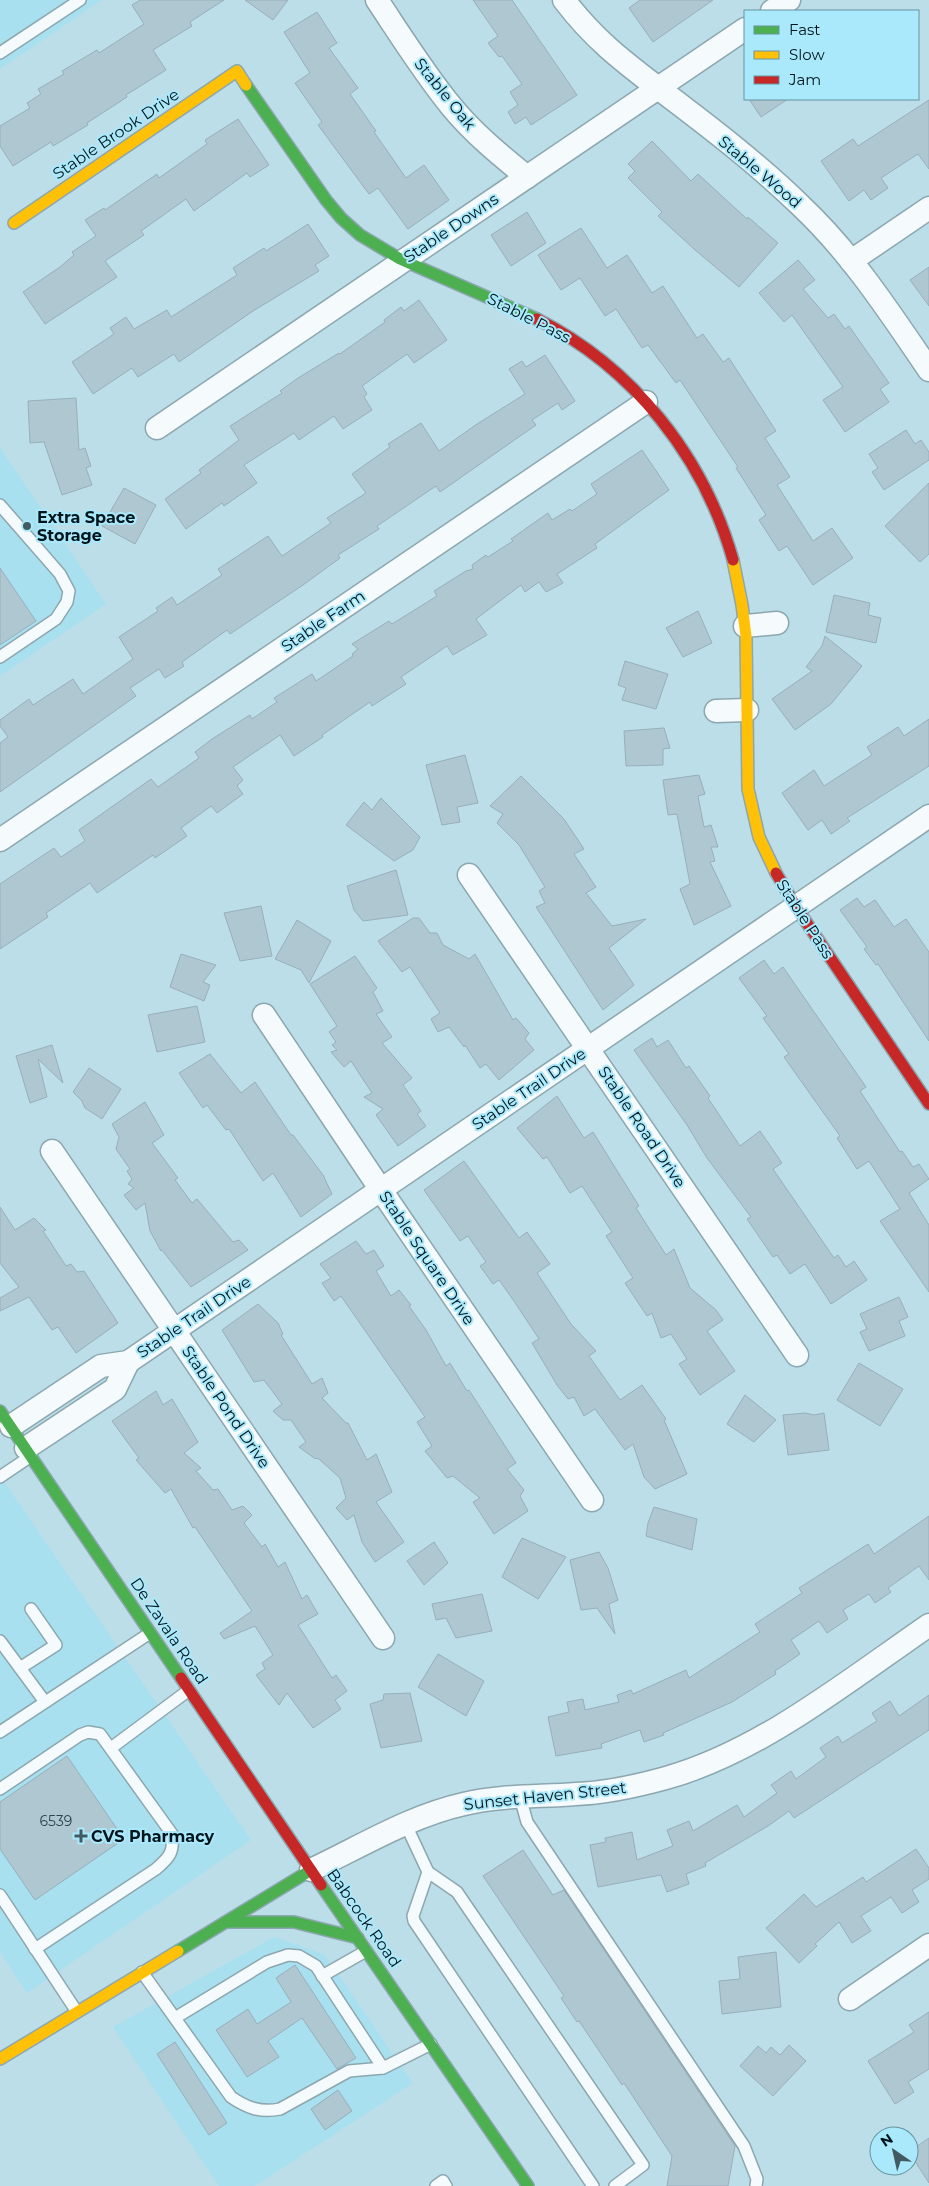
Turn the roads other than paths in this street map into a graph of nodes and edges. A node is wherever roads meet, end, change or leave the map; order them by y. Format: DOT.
graph roads {
  1 [pos="80,0"];
  2 [pos="377,0"];
  3 [pos="564,0"];
  4 [pos="788,0"];
  5 [pos="773,10"];
  6 [pos="744,30"];
  7 [pos="0,53"];
  8 [pos="237,72"];
  9 [pos="658,88"];
  10 [pos="527,177"];
  11 [pos="929,208"];
  12 [pos="14,223"];
  13 [pos="404,261"];
  14 [pos="852,261"];
  15 [pos="929,370"];
  16 [pos="646,402"];
  17 [pos="158,428"];
  18 [pos="0,505"];
  19 [pos="778,623"];
  20 [pos="745,626"];
  21 [pos="0,656"];
  22 [pos="747,710"];
  23 [pos="716,711"];
  24 [pos="929,816"];
  25 [pos="0,840"];
  26 [pos="469,875"];
  27 [pos="796,907"];
  28 [pos="264,1015"];
  29 [pos="588,1049"];
  30 [pos="929,1104"];
  31 [pos="52,1151"];
  32 [pos="381,1190"];
  33 [pos="174,1331"];
  34 [pos="797,1355"];
  35 [pos="128,1362"];
  36 [pos="5,1419"];
  37 [pos="28,1452"];
  38 [pos="0,1477"];
  39 [pos="592,1500"];
  40 [pos="31,1609"];
  41 [pos="929,1625"];
  42 [pos="150,1633"];
  43 [pos="383,1638"];
  44 [pos="0,1641"];
  45 [pos="20,1668"];
  46 [pos="189,1690"];
  47 [pos="45,1702"];
  48 [pos="0,1732"];
  49 [pos="111,1748"];
  50 [pos="0,1789"];
  51 [pos="520,1796"];
  52 [pos="406,1825"];
  53 [pos="311,1870"];
  54 [pos="428,1872"];
  55 [pos="0,1895"];
  56 [pos="225,1922"];
  57 [pos="358,1938"];
  58 [pos="929,1945"];
  59 [pos="35,1949"];
  60 [pos="367,1951"];
  61 [pos="142,1972"];
  62 [pos="322,1976"];
  63 [pos="850,1998"];
  64 [pos="77,2012"];
  65 [pos="175,2018"];
  66 [pos="431,2044"];
  67 [pos="0,2059"];
  68 [pos="383,2068"];
  69 [pos="528,2186"];
  70 [pos="593,2186"];
  71 [pos="615,2186"];
  72 [pos="756,2186"];
  1 -- 7 [label="lane"];
  2 -- 10 [label="street, Stable Oak"];
  3 -- 9 [label="street, Stable Wood"];
  4 -- 5 [label="street"];
  6 -- 9 [label="street, Stable Downs"];
  8 -- 12 [label="street, Stable Brook Drive"];
  8 -- 13 [label="street, Stable Pass"];
  9 -- 10 [label="street, Stable Downs"];
  9 -- 14 [label="street, Stable Wood"];
  10 -- 13 [label="street, Stable Downs"];
  11 -- 14 [label="street"];
  13 -- 16 [label="street, Stable Pass"];
  13 -- 17 [label="street, Stable Downs"];
  14 -- 15 [label="street, Stable Wood"];
  16 -- 20 [label="street, Stable Pass"];
  16 -- 25 [label="street, Stable Farm"];
  18 -- 21 [label="lane"];
  19 -- 20 [label="street"];
  20 -- 22 [label="street, Stable Pass"];
  22 -- 23 [label="street"];
  22 -- 27 [label="street, Stable Pass"];
  24 -- 27 [label="street, Stable Trail Drive"];
  26 -- 29 [label="street, Stable Road Drive"];
  27 -- 29 [label="street, Stable Trail Drive"];
  27 -- 30 [label="street, Stable Pass"];
  28 -- 32 [label="street, Stable Square Drive"];
  29 -- 32 [label="street, Stable Trail Drive"];
  29 -- 34 [label="street, Stable Road Drive"];
  31 -- 33 [label="street, Stable Pond Drive"];
  32 -- 33 [label="street, Stable Trail Drive"];
  32 -- 39 [label="street, Stable Square Drive"];
  33 -- 35 [label="street, Stable Trail Drive"];
  33 -- 43 [label="street, Stable Pond Drive"];
  35 -- 36 [label="street, Stable Trail Drive"];
  35 -- 37 [label="street, Stable Trail Drive"];
  36 -- 37 [label="street, De Zavala Road"];
  37 -- 38 [label="lane"];
  37 -- 42 [label="street, De Zavala Road"];
  40 -- 45 [label="lane"];
  41 -- 51 [label="street, Sunset Haven Street"];
  42 -- 46 [label="street, De Zavala Road"];
  42 -- 47 [label="lane"];
  44 -- 45 [label="lane"];
  45 -- 47 [label="lane"];
  46 -- 49 [label="lane"];
  46 -- 53 [label="street, De Zavala Road"];
  47 -- 48 [label="lane"];
  49 -- 50 [label="lane"];
  49 -- 59 [label="lane"];
  51 -- 52 [label="street, Sunset Haven Street"];
  51 -- 72 [label="lane"];
  52 -- 53 [label="street, Sunset Haven Street"];
  52 -- 54 [label="lane"];
  53 -- 56 [label="street, Babcock Road"];
  53 -- 57 [label="street, Babcock Road"];
  54 -- 70 [label="lane"];
  54 -- 71 [label="lane"];
  55 -- 59 [label="lane"];
  56 -- 57 [label="street"];
  56 -- 61 [label="street, Babcock Road"];
  57 -- 60 [label="street, Babcock Road"];
  58 -- 63 [label="street"];
  59 -- 64 [label="lane"];
  60 -- 62 [label="lane"];
  60 -- 66 [label="street, Babcock Road"];
  61 -- 64 [label="street, Babcock Road"];
  61 -- 65 [label="lane"];
  62 -- 65 [label="lane"];
  62 -- 68 [label="lane"];
  64 -- 67 [label="street, Babcock Road"];
  65 -- 68 [label="lane"];
  66 -- 68 [label="lane"];
  66 -- 69 [label="street, Babcock Road"];
}
